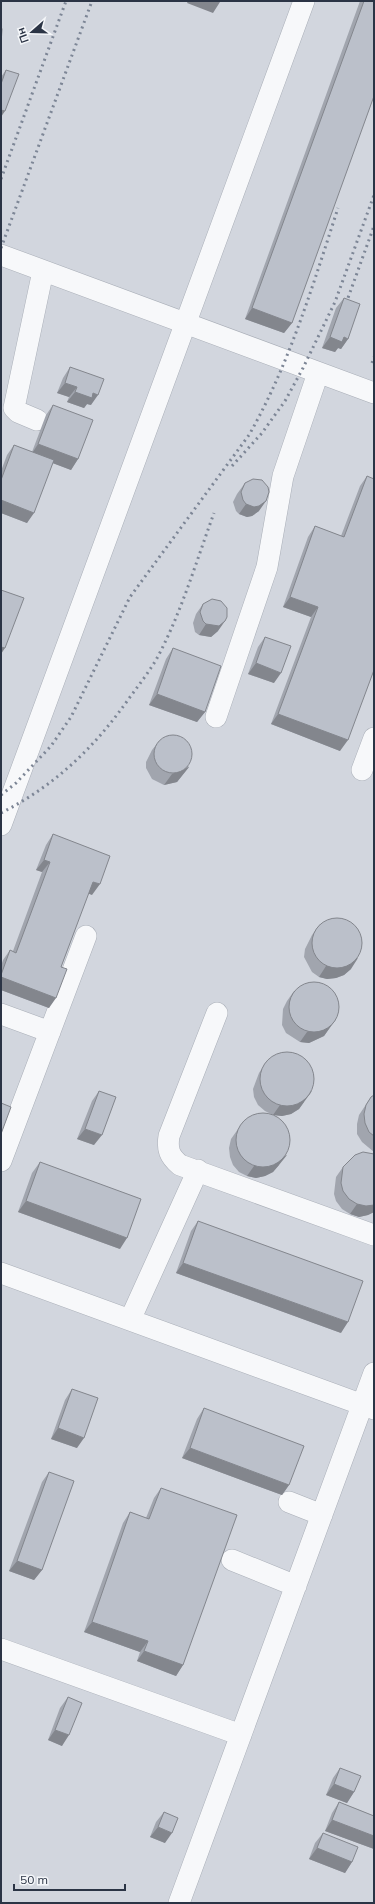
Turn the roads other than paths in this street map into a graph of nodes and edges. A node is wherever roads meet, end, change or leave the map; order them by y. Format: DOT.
graph roads {
  1 [pos="304,1"];
  2 [pos="1,256"];
  3 [pos="43,271"];
  4 [pos="185,324"];
  5 [pos="318,373"];
  6 [pos="374,393"];
  7 [pos="37,420"];
  8 [pos="216,717"];
  9 [pos="374,738"];
  10 [pos="362,770"];
  11 [pos="1,825"];
  12 [pos="86,936"];
  13 [pos="217,1013"];
  14 [pos="1,1014"];
  15 [pos="50,1032"];
  16 [pos="1,1161"];
  17 [pos="198,1170"];
  18 [pos="374,1235"];
  19 [pos="1,1273"];
  20 [pos="130,1320"];
  21 [pos="374,1373"];
  22 [pos="368,1407"];
  23 [pos="289,1502"];
  24 [pos="322,1515"];
  25 [pos="232,1560"];
  26 [pos="296,1586"];
  27 [pos="1,1649"];
  28 [pos="241,1735"];
  29 [pos="179,1903"];
  1 -- 4 [label="lane"];
  2 -- 3 [label="lane"];
  3 -- 4 [label="lane"];
  3 -- 7 [label="lane"];
  4 -- 5 [label="lane"];
  4 -- 11 [label="lane"];
  5 -- 6 [label="lane"];
  5 -- 8 [label="lane"];
  9 -- 10 [label="lane"];
  12 -- 15 [label="lane"];
  13 -- 17 [label="lane"];
  14 -- 15 [label="lane"];
  15 -- 16 [label="lane"];
  17 -- 18 [label="lane"];
  17 -- 20 [label="lane"];
  19 -- 20 [label="lane"];
  20 -- 22 [label="lane"];
  21 -- 22 [label="lane"];
  22 -- 24 [label="lane"];
  23 -- 24 [label="lane"];
  24 -- 26 [label="lane"];
  25 -- 26 [label="lane"];
  26 -- 28 [label="lane"];
  27 -- 28 [label="lane"];
  28 -- 29 [label="lane"];
}
